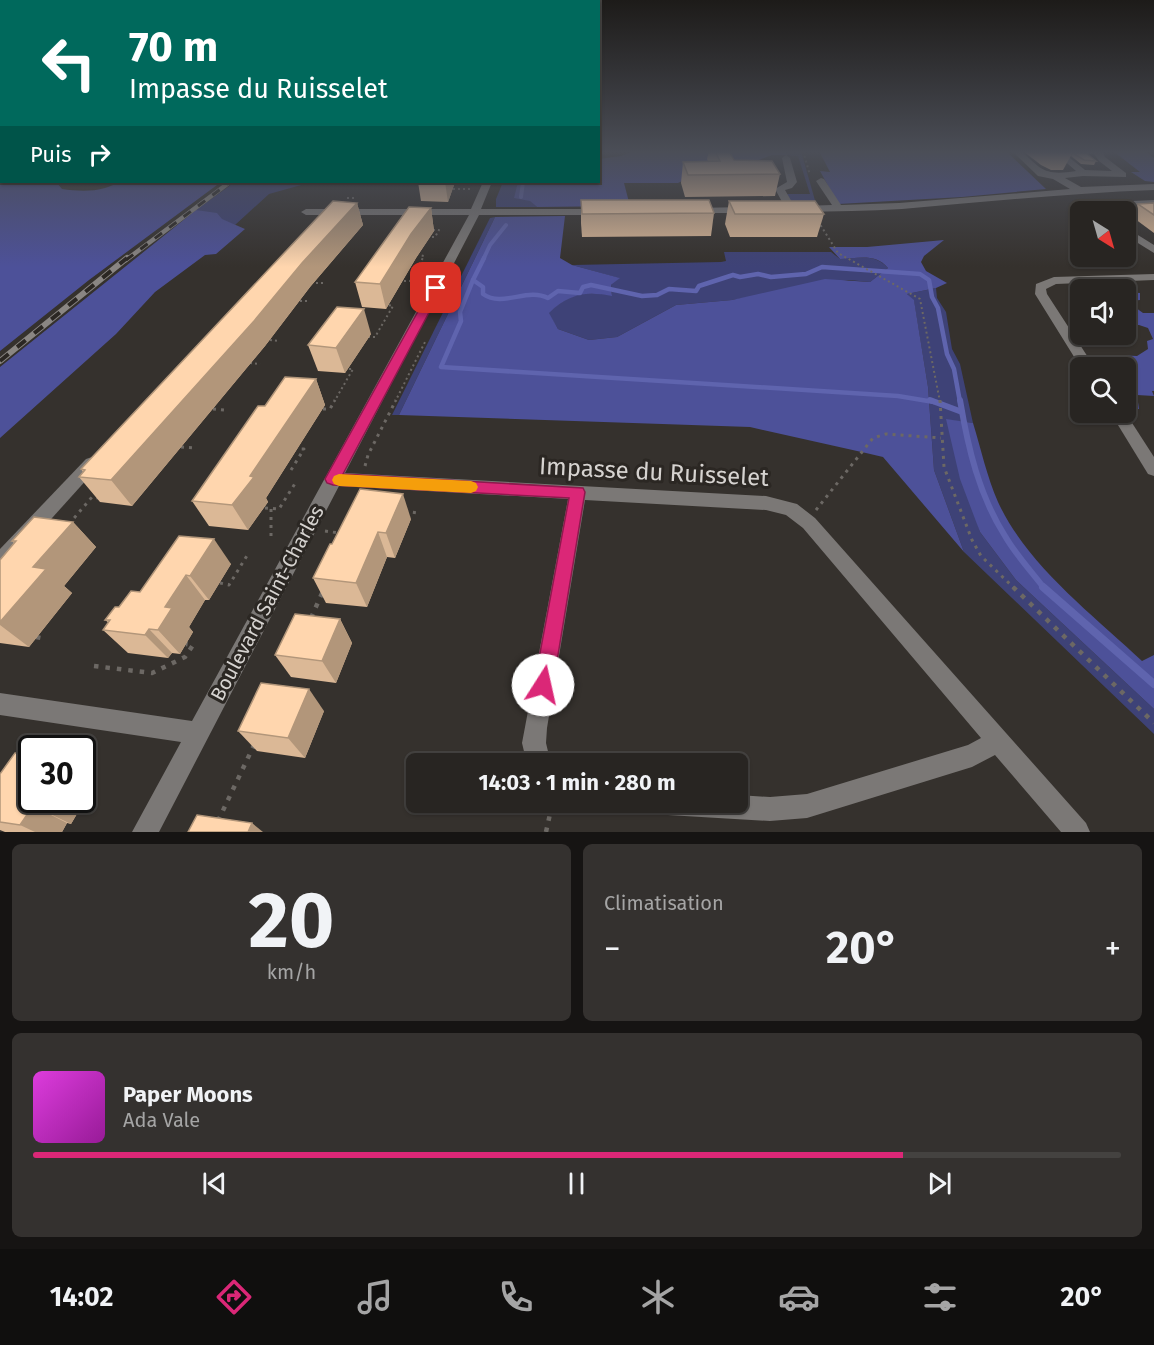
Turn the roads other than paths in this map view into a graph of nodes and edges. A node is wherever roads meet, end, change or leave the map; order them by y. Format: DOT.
graph roads {
  1 [pos="485,190"];
  2 [pos="780,190"];
  3 [pos="827,190"];
  4 [pos="1079,190"];
  5 [pos="1083,190"];
  6 [pos="1066,192"];
  7 [pos="1081,201"];
  8 [pos="1154,203"];
  9 [pos="1136,205"];
  10 [pos="839,208"];
  11 [pos="760,210"];
  12 [pos="681,211"];
  13 [pos="306,212"];
  14 [pos="614,212"];
  15 [pos="324,213"];
  16 [pos="475,213"];
  17 [pos="308,230"];
  18 [pos="1136,238"];
  19 [pos="1154,250"];
  20 [pos="1154,277"];
  21 [pos="1081,357"];
  22 [pos="1124,423"];
  23 [pos="102,452"];
  24 [pos="1154,470"];
  25 [pos="333,479"];
  26 [pos="578,492"];
  27 [pos="0,562"];
  28 [pos="0,704"];
  29 [pos="198,733"];
  30 [pos="999,741"];
  31 [pos="536,753"];
  32 [pos="748,808"];
  33 [pos="145,832"];
  34 [pos="1077,832"];
  1 -- 16 [label="street, Boulevard Saint-Charles"];
  2 -- 10 [label="street"];
  3 -- 10 [label="street"];
  4 -- 5 [label="street"];
  4 -- 6 [label="street"];
  6 -- 7 [label="street"];
  6 -- 10 [label="street"];
  8 -- 9 [label="street"];
  11 -- 12 [label="street"];
  13 -- 15 [label="street"];
  14 -- 16 [label="street"];
  15 -- 16 [label="street"];
  15 -- 17 [label="street"];
  16 -- 25 [label="street, Boulevard Saint-Charles"];
  18 -- 19 [label="street"];
  20 -- 21 [label="street"];
  22 -- 24 [label="street"];
  23 -- 27 [label="street"];
  25 -- 26 [label="street, Impasse du Ruisselet"];
  25 -- 29 [label="street, Boulevard Saint-Charles"];
  26 -- 30 [label="street, Impasse du Ruisselet"];
  26 -- 31 [label="street"];
  28 -- 29 [label="street"];
  29 -- 33 [label="street, Boulevard Saint-Charles"];
  30 -- 32 [label="street"];
  30 -- 34 [label="street, Impasse du Ruisselet"];
}
